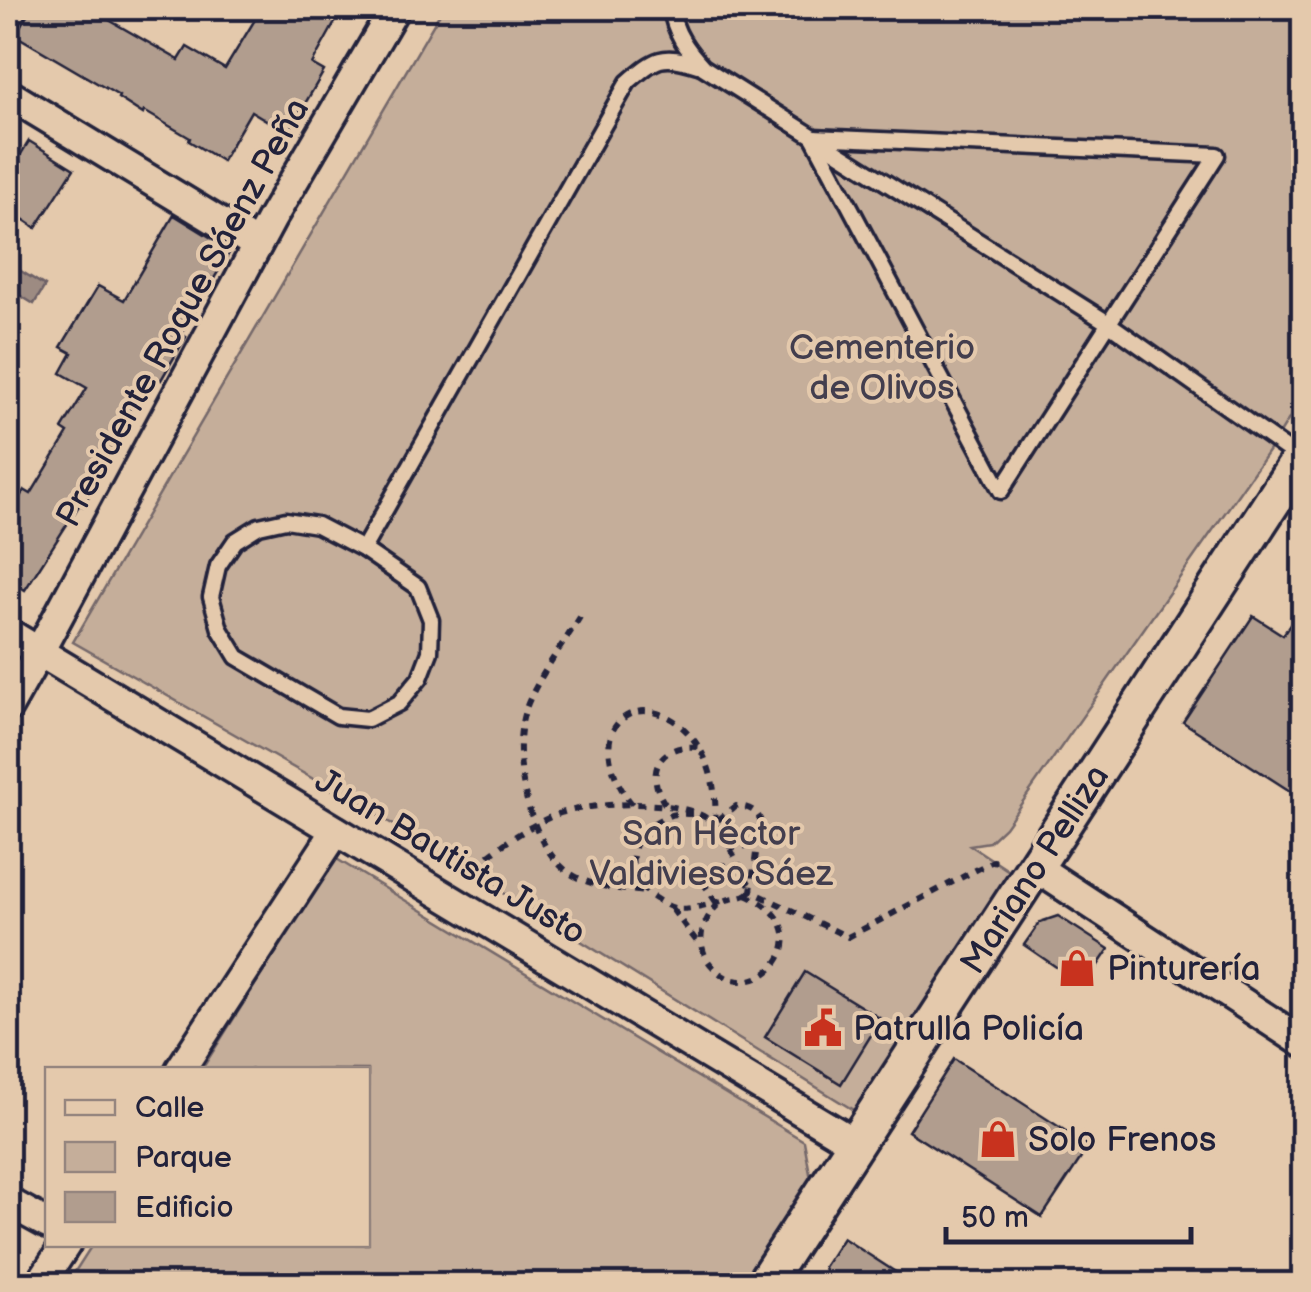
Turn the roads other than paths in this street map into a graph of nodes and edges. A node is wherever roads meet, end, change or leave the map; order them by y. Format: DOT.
graph roads {
  1 [pos="395,8"];
  2 [pos="671,8"];
  3 [pos="703,67"];
  4 [pos="8,94"];
  5 [pos="813,137"];
  6 [pos="257,244"];
  7 [pos="1108,323"];
  8 [pos="1302,457"];
  9 [pos="363,549"];
  10 [pos="8,633"];
  11 [pos="40,652"];
  12 [pos="8,708"];
  13 [pos="336,831"];
  14 [pos="1035,867"];
  15 [pos="1304,1043"];
  16 [pos="182,1067"];
  17 [pos="856,1144"];
  18 [pos="8,1202"];
  19 [pos="45,1222"];
  20 [pos="64,1247"];
  21 [pos="40,1284"];
  22 [pos="764,1284"];
  1 -- 6 [label="street, Presidente Roque Sáenz Peña"];
  2 -- 3 [label="lane"];
  3 -- 5 [label="lane"];
  3 -- 9 [label="lane"];
  4 -- 6 [label="street"];
  5 -- 7 [label="lane"];
  5 -- 7 [label="lane"];
  5 -- 7 [label="lane"];
  6 -- 11 [label="street, Presidente Roque Sáenz Peña"];
  7 -- 8 [label="lane"];
  8 -- 14 [label="street, Mariano Pelliza"];
  9 -- 9 [label="lane"];
  10 -- 11 [label="street, Juan Bautista Justo"];
  11 -- 12 [label="street, Presidente Roque Sáenz Peña"];
  11 -- 13 [label="street, Juan Bautista Justo"];
  13 -- 16 [label="street"];
  13 -- 17 [label="street, Juan Bautista Justo"];
  14 -- 15 [label="street"];
  14 -- 17 [label="street, Mariano Pelliza"];
  17 -- 22 [label="street, Mariano Pelliza"];
  18 -- 19 [label="street"];
  20 -- 21 [label="street"];
}
